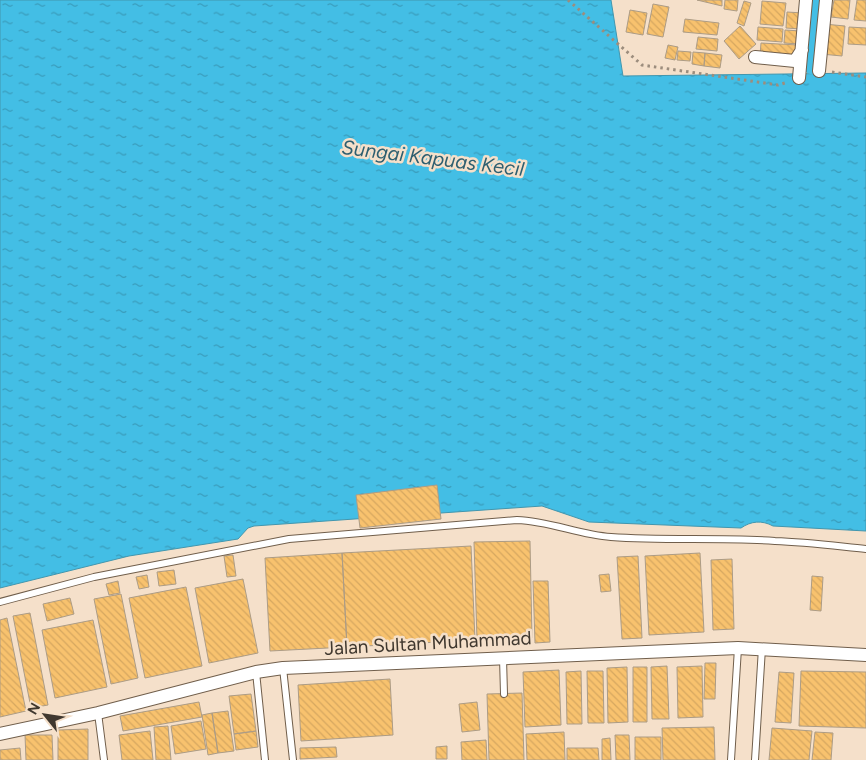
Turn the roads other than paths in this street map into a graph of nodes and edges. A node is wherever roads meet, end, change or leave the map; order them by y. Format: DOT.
graph roads {
  1 [pos="806,0"];
  2 [pos="826,0"];
  3 [pos="802,50"];
  4 [pos="755,57"];
  5 [pos="819,71"];
  6 [pos="799,78"];
  7 [pos="866,549"];
  8 [pos="0,602"];
  9 [pos="738,648"];
  10 [pos="762,648"];
  11 [pos="866,655"];
  12 [pos="503,658"];
  13 [pos="283,668"];
  14 [pos="256,672"];
  15 [pos="504,694"];
  16 [pos="98,713"];
  17 [pos="0,734"];
  18 [pos="104,760"];
  19 [pos="265,760"];
  20 [pos="293,760"];
  21 [pos="731,760"];
  22 [pos="756,760"];
  1 -- 3 [label="street"];
  2 -- 5 [label="street"];
  3 -- 4 [label="street"];
  3 -- 6 [label="street"];
  7 -- 8 [label="lane"];
  9 -- 10 [label="street, Jalan Sultan Muhammad"];
  9 -- 12 [label="street, Jalan Sultan Muhammad"];
  9 -- 21 [label="lane"];
  10 -- 11 [label="street, Jalan Sultan Muhammad"];
  10 -- 22 [label="lane"];
  12 -- 13 [label="street, Jalan Sultan Muhammad"];
  12 -- 15 [label="lane"];
  13 -- 14 [label="street, Jalan Sultan Muhammad"];
  13 -- 20 [label="lane"];
  14 -- 16 [label="street, Jalan Sultan Muhammad"];
  14 -- 19 [label="lane"];
  16 -- 17 [label="street, Jalan Sultan Muhammad"];
  16 -- 18 [label="lane"];
}
